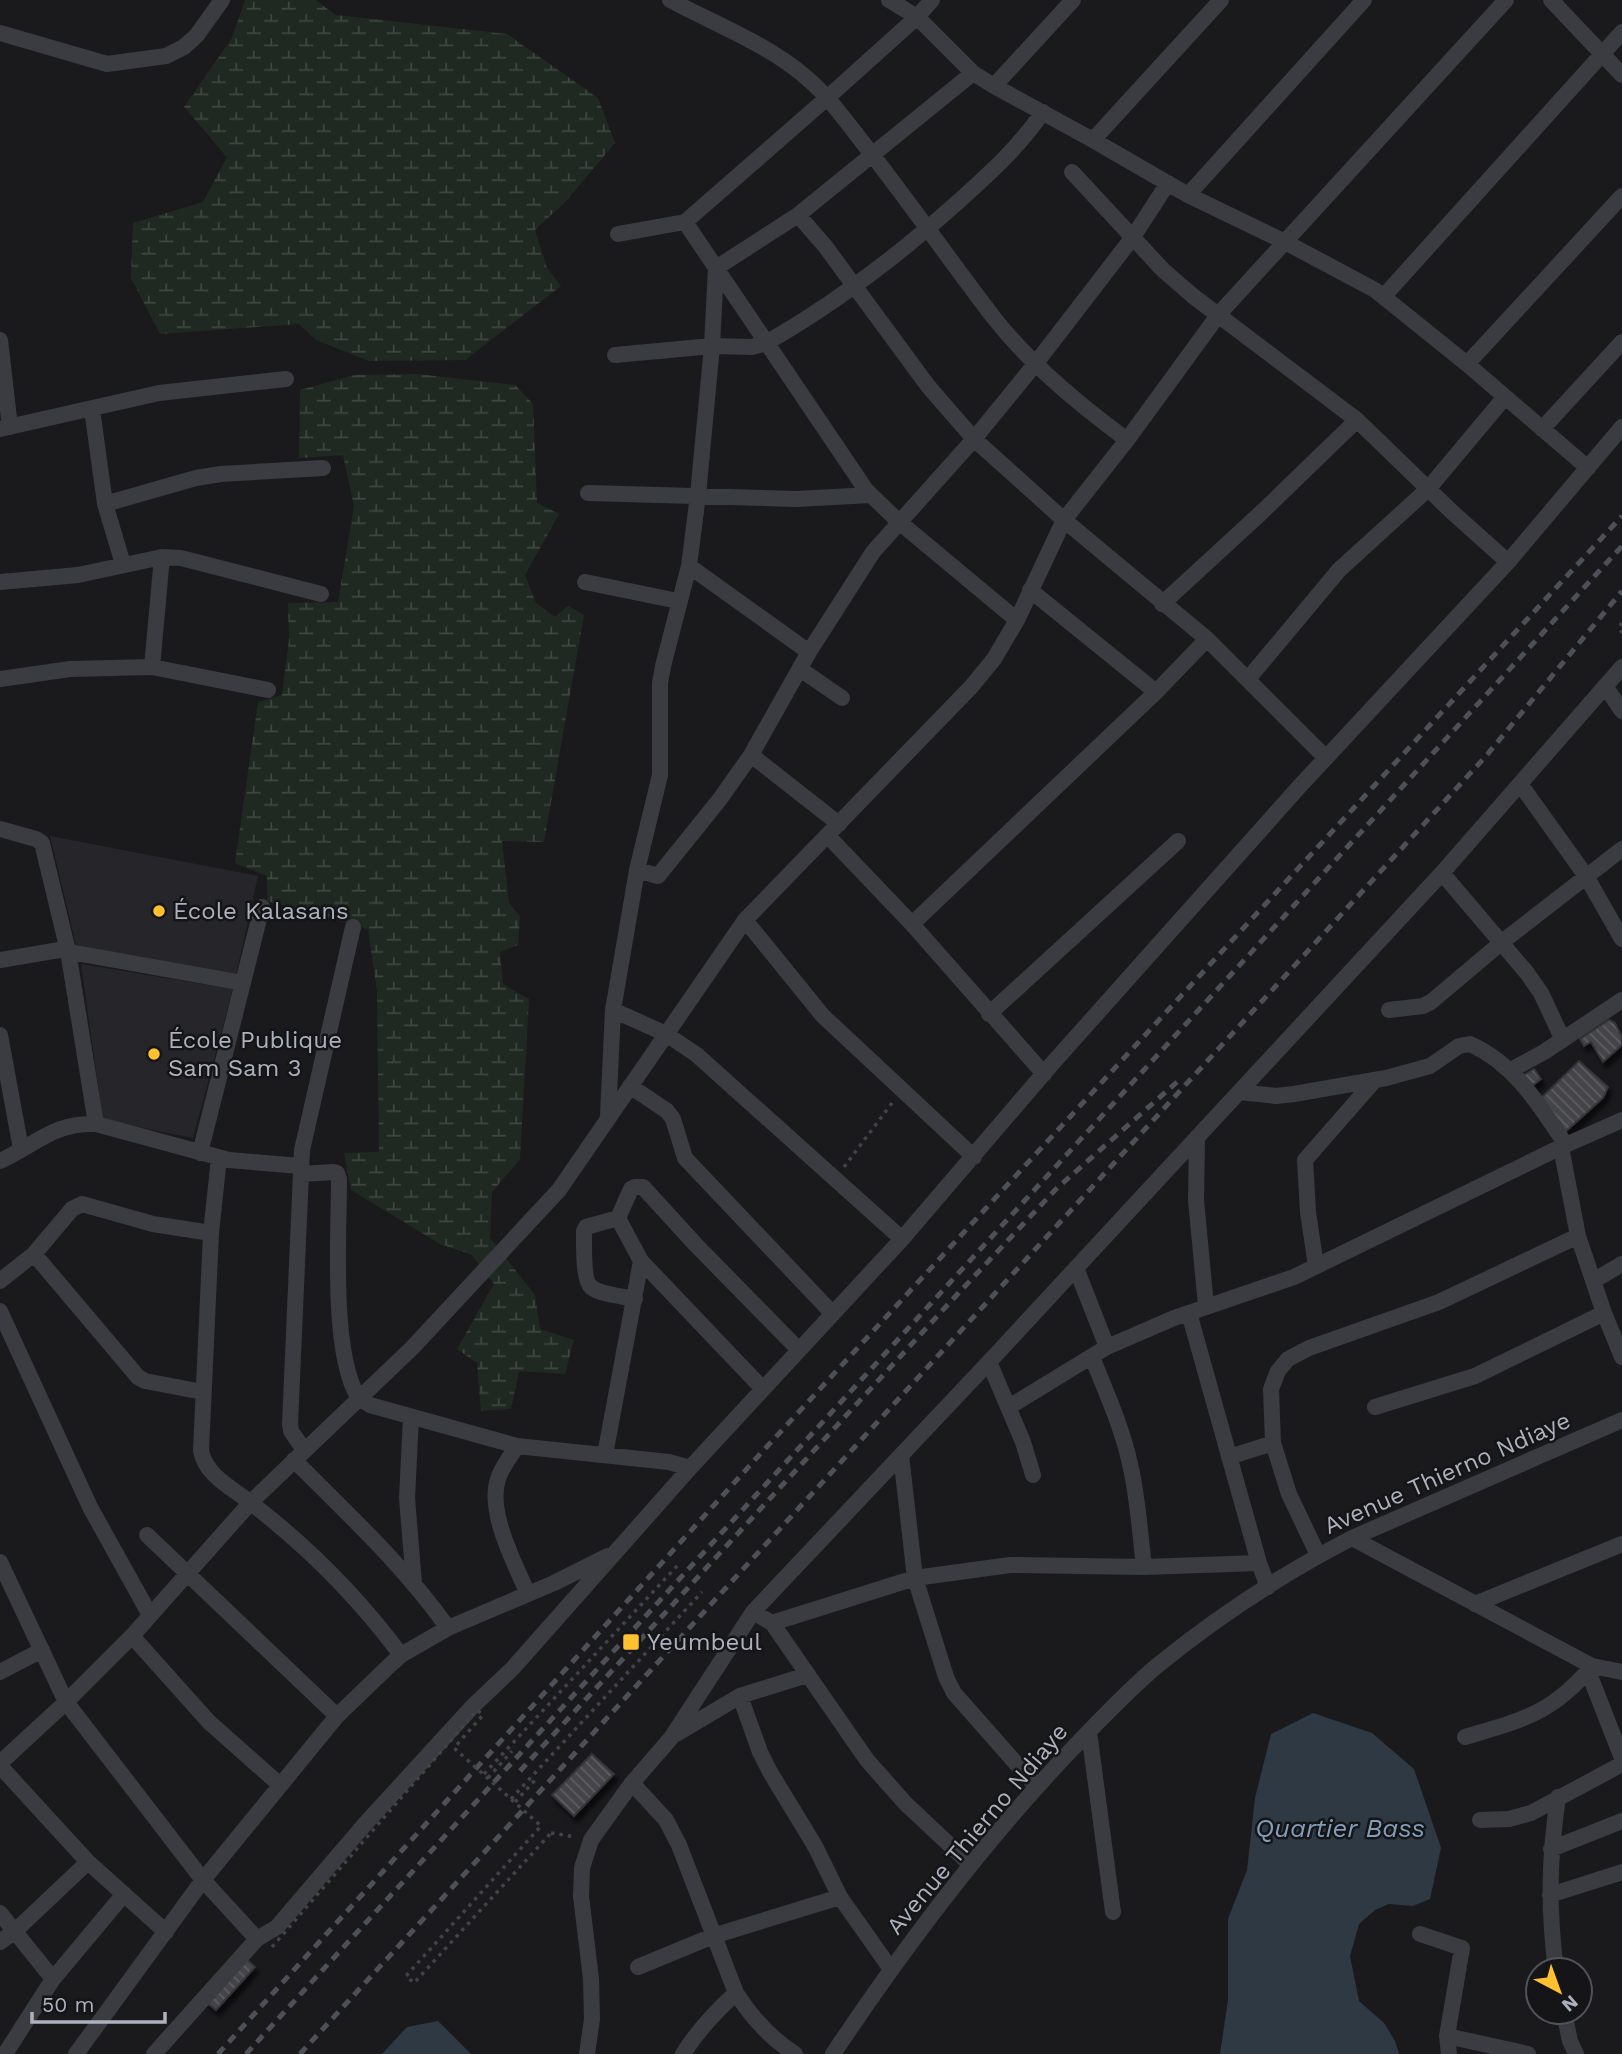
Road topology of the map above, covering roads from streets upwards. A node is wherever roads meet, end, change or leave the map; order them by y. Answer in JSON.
{"nodes":[{"id":1,"x":222,"y":0,"type":"edge"},
{"id":2,"x":670,"y":0,"type":"edge"},
{"id":3,"x":889,"y":0,"type":"edge"},
{"id":4,"x":932,"y":0,"type":"edge"},
{"id":5,"x":1073,"y":0,"type":"edge"},
{"id":6,"x":1221,"y":0,"type":"edge"},
{"id":7,"x":1364,"y":0,"type":"edge"},
{"id":8,"x":1506,"y":0,"type":"edge"},
{"id":9,"x":1551,"y":0,"type":"edge"},
{"id":10,"x":917,"y":17,"type":"junction"},
{"id":11,"x":1622,"y":32,"type":"edge"},
{"id":12,"x":0,"y":33,"type":"edge"},
{"id":13,"x":1602,"y":54,"type":"junction"},
{"id":14,"x":973,"y":73,"type":"junction"},
{"id":15,"x":1622,"y":75,"type":"edge"},
{"id":16,"x":994,"y":86,"type":"junction"},
{"id":17,"x":828,"y":98,"type":"junction"},
{"id":18,"x":1043,"y":113,"type":"junction"},
{"id":19,"x":1093,"y":140,"type":"junction"},
{"id":20,"x":873,"y":156,"type":"junction"},
{"id":21,"x":1072,"y":172,"type":"dead end"},
{"id":22,"x":1168,"y":183,"type":"junction"},
{"id":23,"x":1188,"y":195,"type":"junction"},
{"id":24,"x":1622,"y":196,"type":"edge"},
{"id":25,"x":798,"y":215,"type":"junction"},
{"id":26,"x":685,"y":222,"type":"junction"},
{"id":27,"x":929,"y":229,"type":"junction"},
{"id":28,"x":618,"y":234,"type":"dead end"},
{"id":29,"x":1133,"y":237,"type":"junction"},
{"id":30,"x":1285,"y":242,"type":"junction"},
{"id":31,"x":716,"y":268,"type":"junction"},
{"id":32,"x":855,"y":286,"type":"junction"},
{"id":33,"x":1384,"y":296,"type":"junction"},
{"id":34,"x":1219,"y":314,"type":"junction"},
{"id":35,"x":0,"y":340,"type":"edge"},
{"id":36,"x":1622,"y":342,"type":"edge"},
{"id":37,"x":766,"y":343,"type":"junction"},
{"id":38,"x":712,"y":346,"type":"junction"},
{"id":39,"x":615,"y":355,"type":"dead end"},
{"id":40,"x":1036,"y":363,"type":"junction"},
{"id":41,"x":1467,"y":364,"type":"junction"},
{"id":42,"x":286,"y":379,"type":"dead end"},
{"id":43,"x":1506,"y":397,"type":"junction"},
{"id":44,"x":92,"y":409,"type":"junction"},
{"id":45,"x":1357,"y":420,"type":"junction"},
{"id":46,"x":1622,"y":426,"type":"edge"},
{"id":47,"x":5,"y":428,"type":"edge"},
{"id":48,"x":1542,"y":429,"type":"junction"},
{"id":49,"x":974,"y":439,"type":"junction"},
{"id":50,"x":1127,"y":440,"type":"junction"},
{"id":51,"x":323,"y":468,"type":"dead end"},
{"id":52,"x":1588,"y":468,"type":"junction"},
{"id":53,"x":1429,"y":489,"type":"junction"},
{"id":54,"x":588,"y":493,"type":"dead end"},
{"id":55,"x":698,"y":495,"type":"junction"},
{"id":56,"x":872,"y":495,"type":"junction"},
{"id":57,"x":105,"y":504,"type":"junction"},
{"id":58,"x":1064,"y":520,"type":"junction"},
{"id":59,"x":898,"y":521,"type":"junction"},
{"id":60,"x":162,"y":557,"type":"junction"},
{"id":61,"x":1508,"y":562,"type":"junction"},
{"id":62,"x":123,"y":564,"type":"junction"},
{"id":63,"x":688,"y":566,"type":"junction"},
{"id":64,"x":0,"y":582,"type":"edge"},
{"id":65,"x":585,"y":582,"type":"dead end"},
{"id":66,"x":1030,"y":590,"type":"junction"},
{"id":67,"x":321,"y":594,"type":"dead end"},
{"id":68,"x":678,"y":601,"type":"junction"},
{"id":69,"x":1162,"y":604,"type":"junction"},
{"id":70,"x":1017,"y":620,"type":"junction"},
{"id":71,"x":1207,"y":639,"type":"junction"},
{"id":72,"x":809,"y":652,"type":"junction"},
{"id":73,"x":152,"y":667,"type":"junction"},
{"id":74,"x":1622,"y":667,"type":"edge"},
{"id":75,"x":800,"y":669,"type":"junction"},
{"id":76,"x":0,"y":679,"type":"edge"},
{"id":77,"x":1248,"y":679,"type":"junction"},
{"id":78,"x":1605,"y":686,"type":"junction"},
{"id":79,"x":268,"y":690,"type":"dead end"},
{"id":80,"x":1156,"y":692,"type":"junction"},
{"id":81,"x":842,"y":698,"type":"dead end"},
{"id":82,"x":1622,"y":711,"type":"edge"},
{"id":83,"x":751,"y":755,"type":"junction"},
{"id":84,"x":1326,"y":758,"type":"junction"},
{"id":85,"x":1520,"y":784,"type":"junction"},
{"id":86,"x":0,"y":829,"type":"edge"},
{"id":87,"x":833,"y":829,"type":"junction"},
{"id":88,"x":1178,"y":841,"type":"dead end"},
{"id":89,"x":1622,"y":849,"type":"edge"},
{"id":90,"x":637,"y":870,"type":"junction"},
{"id":91,"x":1442,"y":873,"type":"junction"},
{"id":92,"x":1586,"y":876,"type":"junction"},
{"id":93,"x":262,"y":907,"type":"dead end"},
{"id":94,"x":745,"y":920,"type":"junction"},
{"id":95,"x":912,"y":924,"type":"junction"},
{"id":96,"x":353,"y":927,"type":"dead end"},
{"id":97,"x":1622,"y":939,"type":"edge"},
{"id":98,"x":1502,"y":942,"type":"junction"},
{"id":99,"x":68,"y":951,"type":"junction"},
{"id":100,"x":0,"y":960,"type":"edge"},
{"id":101,"x":243,"y":983,"type":"junction"},
{"id":102,"x":1620,"y":1005,"type":"edge"},
{"id":103,"x":613,"y":1010,"type":"junction"},
{"id":104,"x":1389,"y":1010,"type":"dead end"},
{"id":105,"x":989,"y":1014,"type":"junction"},
{"id":106,"x":666,"y":1034,"type":"junction"},
{"id":107,"x":0,"y":1035,"type":"edge"},
{"id":108,"x":1563,"y":1040,"type":"junction"},
{"id":109,"x":1511,"y":1070,"type":"junction"},
{"id":110,"x":1044,"y":1074,"type":"junction"},
{"id":111,"x":1376,"y":1080,"type":"junction"},
{"id":112,"x":630,"y":1086,"type":"junction"},
{"id":113,"x":1239,"y":1091,"type":"junction"},
{"id":114,"x":608,"y":1117,"type":"junction"},
{"id":115,"x":1622,"y":1121,"type":"edge"},
{"id":116,"x":96,"y":1125,"type":"junction"},
{"id":117,"x":1197,"y":1137,"type":"junction"},
{"id":118,"x":1563,"y":1146,"type":"junction"},
{"id":119,"x":21,"y":1149,"type":"junction"},
{"id":120,"x":200,"y":1153,"type":"junction"},
{"id":121,"x":974,"y":1157,"type":"junction"},
{"id":122,"x":219,"y":1158,"type":"junction"},
{"id":123,"x":0,"y":1161,"type":"edge"},
{"id":124,"x":300,"y":1170,"type":"junction"},
{"id":125,"x":618,"y":1218,"type":"junction"},
{"id":126,"x":211,"y":1233,"type":"junction"},
{"id":127,"x":1578,"y":1236,"type":"junction"},
{"id":128,"x":902,"y":1239,"type":"junction"},
{"id":129,"x":34,"y":1254,"type":"junction"},
{"id":130,"x":641,"y":1261,"type":"junction"},
{"id":131,"x":1622,"y":1264,"type":"edge"},
{"id":132,"x":1316,"y":1266,"type":"junction"},
{"id":133,"x":1076,"y":1268,"type":"junction"},
{"id":134,"x":0,"y":1281,"type":"edge"},
{"id":135,"x":1593,"y":1281,"type":"junction"},
{"id":136,"x":635,"y":1299,"type":"junction"},
{"id":137,"x":1206,"y":1306,"type":"junction"},
{"id":138,"x":0,"y":1311,"type":"edge"},
{"id":139,"x":1189,"y":1313,"type":"junction"},
{"id":140,"x":1604,"y":1313,"type":"junction"},
{"id":141,"x":833,"y":1314,"type":"junction"},
{"id":142,"x":7,"y":1343,"type":"edge"},
{"id":143,"x":1107,"y":1348,"type":"junction"},
{"id":144,"x":799,"y":1349,"type":"junction"},
{"id":145,"x":1091,"y":1357,"type":"junction"},
{"id":146,"x":1622,"y":1357,"type":"edge"},
{"id":147,"x":989,"y":1362,"type":"junction"},
{"id":148,"x":763,"y":1389,"type":"junction"},
{"id":149,"x":204,"y":1392,"type":"junction"},
{"id":150,"x":358,"y":1397,"type":"junction"},
{"id":151,"x":1009,"y":1407,"type":"junction"},
{"id":152,"x":1375,"y":1407,"type":"dead end"},
{"id":153,"x":411,"y":1417,"type":"junction"},
{"id":154,"x":1622,"y":1420,"type":"edge"},
{"id":155,"x":1273,"y":1443,"type":"junction"},
{"id":156,"x":517,"y":1446,"type":"junction"},
{"id":157,"x":299,"y":1455,"type":"junction"},
{"id":158,"x":606,"y":1455,"type":"junction"},
{"id":159,"x":901,"y":1455,"type":"junction"},
{"id":160,"x":1229,"y":1457,"type":"junction"},
{"id":161,"x":690,"y":1468,"type":"junction"},
{"id":162,"x":1033,"y":1475,"type":"dead end"},
{"id":163,"x":251,"y":1502,"type":"junction"},
{"id":164,"x":147,"y":1535,"type":"dead end"},
{"id":165,"x":1352,"y":1538,"type":"junction"},
{"id":166,"x":1622,"y":1544,"type":"edge"},
{"id":167,"x":616,"y":1552,"type":"junction"},
{"id":168,"x":1318,"y":1555,"type":"junction"},
{"id":169,"x":0,"y":1562,"type":"edge"},
{"id":170,"x":1259,"y":1563,"type":"junction"},
{"id":171,"x":1144,"y":1567,"type":"junction"},
{"id":172,"x":189,"y":1572,"type":"junction"},
{"id":173,"x":915,"y":1578,"type":"junction"},
{"id":174,"x":414,"y":1584,"type":"junction"},
{"id":175,"x":1268,"y":1587,"type":"junction"},
{"id":176,"x":528,"y":1594,"type":"junction"},
{"id":177,"x":1475,"y":1604,"type":"junction"},
{"id":178,"x":752,"y":1612,"type":"junction"},
{"id":179,"x":150,"y":1615,"type":"junction"},
{"id":180,"x":772,"y":1623,"type":"junction"},
{"id":181,"x":448,"y":1628,"type":"junction"},
{"id":182,"x":132,"y":1636,"type":"junction"},
{"id":183,"x":42,"y":1650,"type":"junction"},
{"id":184,"x":401,"y":1656,"type":"junction"},
{"id":185,"x":1590,"y":1668,"type":"junction"},
{"id":186,"x":0,"y":1672,"type":"edge"},
{"id":187,"x":1622,"y":1672,"type":"edge"},
{"id":188,"x":807,"y":1675,"type":"junction"},
{"id":189,"x":740,"y":1696,"type":"junction"},
{"id":190,"x":66,"y":1702,"type":"junction"},
{"id":191,"x":337,"y":1716,"type":"junction"},
{"id":192,"x":1089,"y":1732,"type":"junction"},
{"id":193,"x":1465,"y":1737,"type":"dead end"},
{"id":194,"x":671,"y":1738,"type":"junction"},
{"id":195,"x":1622,"y":1758,"type":"edge"},
{"id":196,"x":1622,"y":1764,"type":"edge"},
{"id":197,"x":0,"y":1765,"type":"edge"},
{"id":198,"x":632,"y":1783,"type":"junction"},
{"id":199,"x":280,"y":1785,"type":"junction"},
{"id":200,"x":1036,"y":1786,"type":"junction"},
{"id":201,"x":1558,"y":1797,"type":"junction"},
{"id":202,"x":1480,"y":1820,"type":"dead end"},
{"id":203,"x":1622,"y":1821,"type":"edge"},
{"id":204,"x":1550,"y":1849,"type":"junction"},
{"id":205,"x":88,"y":1862,"type":"junction"},
{"id":206,"x":971,"y":1866,"type":"junction"},
{"id":207,"x":1622,"y":1872,"type":"edge"},
{"id":208,"x":204,"y":1880,"type":"junction"},
{"id":209,"x":124,"y":1894,"type":"junction"},
{"id":210,"x":1550,"y":1895,"type":"junction"},
{"id":211,"x":840,"y":1898,"type":"junction"},
{"id":212,"x":1113,"y":1912,"type":"dead end"},
{"id":213,"x":0,"y":1913,"type":"edge"},
{"id":214,"x":15,"y":1931,"type":"junction"},
{"id":215,"x":166,"y":1931,"type":"junction"},
{"id":216,"x":1420,"y":1934,"type":"dead end"},
{"id":217,"x":713,"y":1936,"type":"junction"},
{"id":218,"x":257,"y":1939,"type":"junction"},
{"id":219,"x":0,"y":1942,"type":"edge"},
{"id":220,"x":1554,"y":1956,"type":"edge"},
{"id":221,"x":638,"y":1967,"type":"dead end"},
{"id":222,"x":890,"y":1968,"type":"junction"},
{"id":223,"x":53,"y":1979,"type":"junction"},
{"id":224,"x":736,"y":1993,"type":"junction"},
{"id":225,"x":1567,"y":2026,"type":"edge"},
{"id":226,"x":1447,"y":2036,"type":"junction"},
{"id":227,"x":5,"y":2054,"type":"edge"},
{"id":228,"x":76,"y":2054,"type":"edge"},
{"id":229,"x":154,"y":2054,"type":"edge"},
{"id":230,"x":587,"y":2054,"type":"edge"},
{"id":231,"x":682,"y":2054,"type":"edge"},
{"id":232,"x":795,"y":2054,"type":"edge"},
{"id":233,"x":833,"y":2054,"type":"edge"},
{"id":234,"x":1449,"y":2054,"type":"edge"},
{"id":235,"x":1528,"y":2054,"type":"edge"},
{"id":236,"x":1576,"y":2054,"type":"edge"}],
"edges":[{"from":1,"to":12,"type":"street"},
{"from":2,"to":17,"type":"street"},
{"from":3,"to":10,"type":"street"},
{"from":4,"to":10,"type":"street"},
{"from":5,"to":16,"type":"street"},
{"from":6,"to":19,"type":"street"},
{"from":7,"to":23,"type":"street"},
{"from":8,"to":30,"type":"street"},
{"from":9,"to":13,"type":"street"},
{"from":10,"to":14,"type":"street"},
{"from":10,"to":17,"type":"street"},
{"from":11,"to":13,"type":"street"},
{"from":13,"to":15,"type":"street"},
{"from":13,"to":33,"type":"street"},
{"from":14,"to":16,"type":"street"},
{"from":14,"to":20,"type":"street"},
{"from":16,"to":18,"type":"street"},
{"from":17,"to":20,"type":"street"},
{"from":17,"to":26,"type":"street"},
{"from":18,"to":19,"type":"street"},
{"from":18,"to":27,"type":"street"},
{"from":19,"to":22,"type":"street"},
{"from":20,"to":25,"type":"street"},
{"from":20,"to":27,"type":"street"},
{"from":21,"to":29,"type":"street"},
{"from":22,"to":23,"type":"street"},
{"from":22,"to":29,"type":"street"},
{"from":23,"to":30,"type":"street"},
{"from":24,"to":41,"type":"street"},
{"from":25,"to":31,"type":"street"},
{"from":25,"to":32,"type":"street"},
{"from":26,"to":28,"type":"street"},
{"from":26,"to":31,"type":"street"},
{"from":27,"to":32,"type":"street"},
{"from":27,"to":40,"type":"street"},
{"from":29,"to":34,"type":"street"},
{"from":29,"to":40,"type":"street"},
{"from":30,"to":33,"type":"street"},
{"from":30,"to":34,"type":"street"},
{"from":31,"to":37,"type":"street"},
{"from":31,"to":38,"type":"street"},
{"from":32,"to":37,"type":"street"},
{"from":32,"to":49,"type":"street"},
{"from":33,"to":41,"type":"street"},
{"from":34,"to":45,"type":"street"},
{"from":34,"to":50,"type":"street"},
{"from":35,"to":47,"type":"street"},
{"from":36,"to":48,"type":"street"},
{"from":37,"to":38,"type":"street"},
{"from":37,"to":56,"type":"street"},
{"from":38,"to":39,"type":"street"},
{"from":38,"to":55,"type":"street"},
{"from":40,"to":49,"type":"street"},
{"from":40,"to":50,"type":"street"},
{"from":41,"to":43,"type":"street"},
{"from":42,"to":44,"type":"street"},
{"from":43,"to":48,"type":"street"},
{"from":43,"to":53,"type":"street"},
{"from":44,"to":47,"type":"street"},
{"from":44,"to":57,"type":"street"},
{"from":45,"to":53,"type":"street"},
{"from":45,"to":69,"type":"street"},
{"from":46,"to":52,"type":"street"},
{"from":48,"to":52,"type":"street"},
{"from":49,"to":58,"type":"street"},
{"from":49,"to":59,"type":"street"},
{"from":50,"to":58,"type":"street"},
{"from":51,"to":57,"type":"street"},
{"from":52,"to":61,"type":"street"},
{"from":53,"to":61,"type":"street"},
{"from":53,"to":77,"type":"street"},
{"from":54,"to":55,"type":"street"},
{"from":55,"to":56,"type":"street"},
{"from":55,"to":63,"type":"street"},
{"from":56,"to":59,"type":"street"},
{"from":57,"to":62,"type":"street"},
{"from":58,"to":66,"type":"street"},
{"from":58,"to":69,"type":"street"},
{"from":59,"to":70,"type":"street"},
{"from":59,"to":72,"type":"street"},
{"from":60,"to":62,"type":"street"},
{"from":60,"to":67,"type":"street"},
{"from":60,"to":73,"type":"street"},
{"from":61,"to":84,"type":"street"},
{"from":62,"to":64,"type":"street"},
{"from":63,"to":68,"type":"street"},
{"from":63,"to":72,"type":"street"},
{"from":65,"to":68,"type":"street"},
{"from":66,"to":70,"type":"street"},
{"from":66,"to":80,"type":"street"},
{"from":68,"to":90,"type":"street"},
{"from":69,"to":71,"type":"street"},
{"from":70,"to":87,"type":"street"},
{"from":71,"to":77,"type":"street"},
{"from":71,"to":80,"type":"street"},
{"from":72,"to":75,"type":"street"},
{"from":73,"to":76,"type":"street"},
{"from":73,"to":79,"type":"street"},
{"from":74,"to":78,"type":"street"},
{"from":75,"to":81,"type":"street"},
{"from":75,"to":83,"type":"street"},
{"from":77,"to":84,"type":"street"},
{"from":78,"to":82,"type":"street"},
{"from":78,"to":85,"type":"street"},
{"from":80,"to":95,"type":"street"},
{"from":83,"to":87,"type":"street"},
{"from":83,"to":90,"type":"street"},
{"from":84,"to":110,"type":"street"},
{"from":85,"to":91,"type":"street"},
{"from":85,"to":92,"type":"street"},
{"from":86,"to":99,"type":"street"},
{"from":87,"to":94,"type":"street"},
{"from":87,"to":95,"type":"street"},
{"from":88,"to":105,"type":"street"},
{"from":89,"to":92,"type":"street"},
{"from":90,"to":103,"type":"street"},
{"from":91,"to":98,"type":"street"},
{"from":91,"to":113,"type":"street"},
{"from":92,"to":97,"type":"street"},
{"from":92,"to":98,"type":"street"},
{"from":93,"to":101,"type":"street"},
{"from":94,"to":106,"type":"street"},
{"from":94,"to":121,"type":"street"},
{"from":95,"to":105,"type":"street"},
{"from":96,"to":124,"type":"street"},
{"from":98,"to":104,"type":"street"},
{"from":98,"to":108,"type":"street"},
{"from":99,"to":100,"type":"street"},
{"from":99,"to":101,"type":"street"},
{"from":99,"to":116,"type":"street"},
{"from":101,"to":120,"type":"street"},
{"from":102,"to":108,"type":"street"},
{"from":103,"to":106,"type":"street"},
{"from":103,"to":114,"type":"street"},
{"from":105,"to":110,"type":"street"},
{"from":106,"to":112,"type":"street"},
{"from":106,"to":128,"type":"street"},
{"from":107,"to":119,"type":"street"},
{"from":108,"to":109,"type":"street"},
{"from":109,"to":111,"type":"street"},
{"from":109,"to":118,"type":"street"},
{"from":110,"to":121,"type":"street"},
{"from":111,"to":113,"type":"street"},
{"from":111,"to":132,"type":"street"},
{"from":112,"to":114,"type":"street"},
{"from":112,"to":141,"type":"street"},
{"from":113,"to":117,"type":"street"},
{"from":114,"to":150,"type":"street"},
{"from":115,"to":118,"type":"street"},
{"from":116,"to":119,"type":"street"},
{"from":116,"to":120,"type":"street"},
{"from":117,"to":133,"type":"street"},
{"from":117,"to":137,"type":"street"},
{"from":118,"to":127,"type":"street"},
{"from":118,"to":132,"type":"street"},
{"from":119,"to":123,"type":"street"},
{"from":120,"to":122,"type":"street"},
{"from":121,"to":128,"type":"street"},
{"from":122,"to":124,"type":"street"},
{"from":122,"to":126,"type":"street"},
{"from":124,"to":150,"type":"street"},
{"from":124,"to":157,"type":"street"},
{"from":125,"to":130,"type":"street"},
{"from":125,"to":136,"type":"street"},
{"from":125,"to":144,"type":"street"},
{"from":126,"to":129,"type":"street"},
{"from":126,"to":149,"type":"street"},
{"from":127,"to":135,"type":"street"},
{"from":127,"to":155,"type":"street"},
{"from":128,"to":141,"type":"street"},
{"from":129,"to":134,"type":"street"},
{"from":129,"to":149,"type":"street"},
{"from":130,"to":136,"type":"street"},
{"from":130,"to":148,"type":"street"},
{"from":131,"to":135,"type":"street"},
{"from":132,"to":137,"type":"street"},
{"from":133,"to":143,"type":"street"},
{"from":133,"to":147,"type":"street"},
{"from":135,"to":140,"type":"street"},
{"from":136,"to":158,"type":"street"},
{"from":137,"to":139,"type":"street"},
{"from":138,"to":142,"type":"street"},
{"from":139,"to":143,"type":"street"},
{"from":139,"to":160,"type":"street"},
{"from":140,"to":146,"type":"street"},
{"from":140,"to":152,"type":"street"},
{"from":141,"to":144,"type":"street"},
{"from":142,"to":179,"type":"street"},
{"from":143,"to":145,"type":"street"},
{"from":144,"to":148,"type":"street"},
{"from":145,"to":151,"type":"street"},
{"from":145,"to":171,"type":"street"},
{"from":147,"to":151,"type":"street"},
{"from":147,"to":159,"type":"street"},
{"from":148,"to":161,"type":"street"},
{"from":149,"to":163,"type":"street"},
{"from":150,"to":153,"type":"street"},
{"from":150,"to":157,"type":"street"},
{"from":151,"to":162,"type":"street"},
{"from":153,"to":156,"type":"street"},
{"from":153,"to":174,"type":"street"},
{"from":154,"to":165,"type":"street","name":"Avenue Thierno Ndiaye"},
{"from":155,"to":160,"type":"street"},
{"from":155,"to":168,"type":"street"},
{"from":156,"to":158,"type":"street"},
{"from":156,"to":176,"type":"street"},
{"from":157,"to":163,"type":"street"},
{"from":157,"to":174,"type":"street"},
{"from":158,"to":161,"type":"street"},
{"from":159,"to":173,"type":"street"},
{"from":159,"to":178,"type":"street"},
{"from":160,"to":170,"type":"street"},
{"from":161,"to":167,"type":"street"},
{"from":163,"to":172,"type":"street"},
{"from":163,"to":184,"type":"street"},
{"from":164,"to":172,"type":"street"},
{"from":165,"to":168,"type":"street","name":"Avenue Thierno Ndiaye"},
{"from":165,"to":177,"type":"street"},
{"from":166,"to":177,"type":"street"},
{"from":167,"to":176,"type":"street"},
{"from":167,"to":218,"type":"street"},
{"from":168,"to":175,"type":"street","name":"Avenue Thierno Ndiaye"},
{"from":169,"to":183,"type":"street"},
{"from":170,"to":171,"type":"street"},
{"from":170,"to":175,"type":"street"},
{"from":171,"to":173,"type":"street"},
{"from":172,"to":179,"type":"street"},
{"from":172,"to":191,"type":"street"},
{"from":173,"to":180,"type":"street"},
{"from":173,"to":200,"type":"street"},
{"from":174,"to":181,"type":"street"},
{"from":175,"to":192,"type":"street","name":"Avenue Thierno Ndiaye"},
{"from":176,"to":181,"type":"street"},
{"from":177,"to":185,"type":"street"},
{"from":178,"to":180,"type":"street"},
{"from":178,"to":194,"type":"street"},
{"from":179,"to":182,"type":"street"},
{"from":180,"to":188,"type":"street"},
{"from":181,"to":184,"type":"street"},
{"from":182,"to":190,"type":"street"},
{"from":182,"to":199,"type":"street"},
{"from":183,"to":186,"type":"street"},
{"from":183,"to":190,"type":"street"},
{"from":184,"to":191,"type":"street"},
{"from":185,"to":187,"type":"street"},
{"from":185,"to":193,"type":"street"},
{"from":185,"to":195,"type":"street"},
{"from":188,"to":189,"type":"street"},
{"from":188,"to":206,"type":"street"},
{"from":189,"to":194,"type":"street"},
{"from":189,"to":211,"type":"street"},
{"from":190,"to":197,"type":"street"},
{"from":190,"to":208,"type":"street"},
{"from":191,"to":199,"type":"street"},
{"from":192,"to":200,"type":"street","name":"Avenue Thierno Ndiaye"},
{"from":192,"to":212,"type":"street"},
{"from":194,"to":198,"type":"street"},
{"from":196,"to":201,"type":"street"},
{"from":197,"to":205,"type":"street"},
{"from":198,"to":217,"type":"street"},
{"from":198,"to":230,"type":"street"},
{"from":199,"to":208,"type":"street"},
{"from":200,"to":206,"type":"street","name":"Avenue Thierno Ndiaye"},
{"from":201,"to":202,"type":"street"},
{"from":201,"to":204,"type":"street"},
{"from":203,"to":204,"type":"street"},
{"from":204,"to":210,"type":"street"},
{"from":205,"to":209,"type":"street"},
{"from":205,"to":214,"type":"street"},
{"from":206,"to":222,"type":"street","name":"Avenue Thierno Ndiaye"},
{"from":207,"to":210,"type":"street"},
{"from":208,"to":215,"type":"street"},
{"from":208,"to":218,"type":"street"},
{"from":209,"to":215,"type":"street"},
{"from":209,"to":223,"type":"street"},
{"from":210,"to":220,"type":"street"},
{"from":211,"to":217,"type":"street"},
{"from":211,"to":222,"type":"street"},
{"from":213,"to":214,"type":"street"},
{"from":214,"to":219,"type":"street"},
{"from":214,"to":223,"type":"street"},
{"from":215,"to":228,"type":"street"},
{"from":216,"to":226,"type":"street"},
{"from":217,"to":221,"type":"street"},
{"from":217,"to":224,"type":"street"},
{"from":218,"to":229,"type":"street"},
{"from":222,"to":233,"type":"street","name":"Avenue Thierno Ndiaye"},
{"from":223,"to":227,"type":"street"},
{"from":224,"to":231,"type":"street"},
{"from":224,"to":232,"type":"street"},
{"from":225,"to":236,"type":"street"},
{"from":226,"to":234,"type":"street"},
{"from":226,"to":235,"type":"street"}]}
